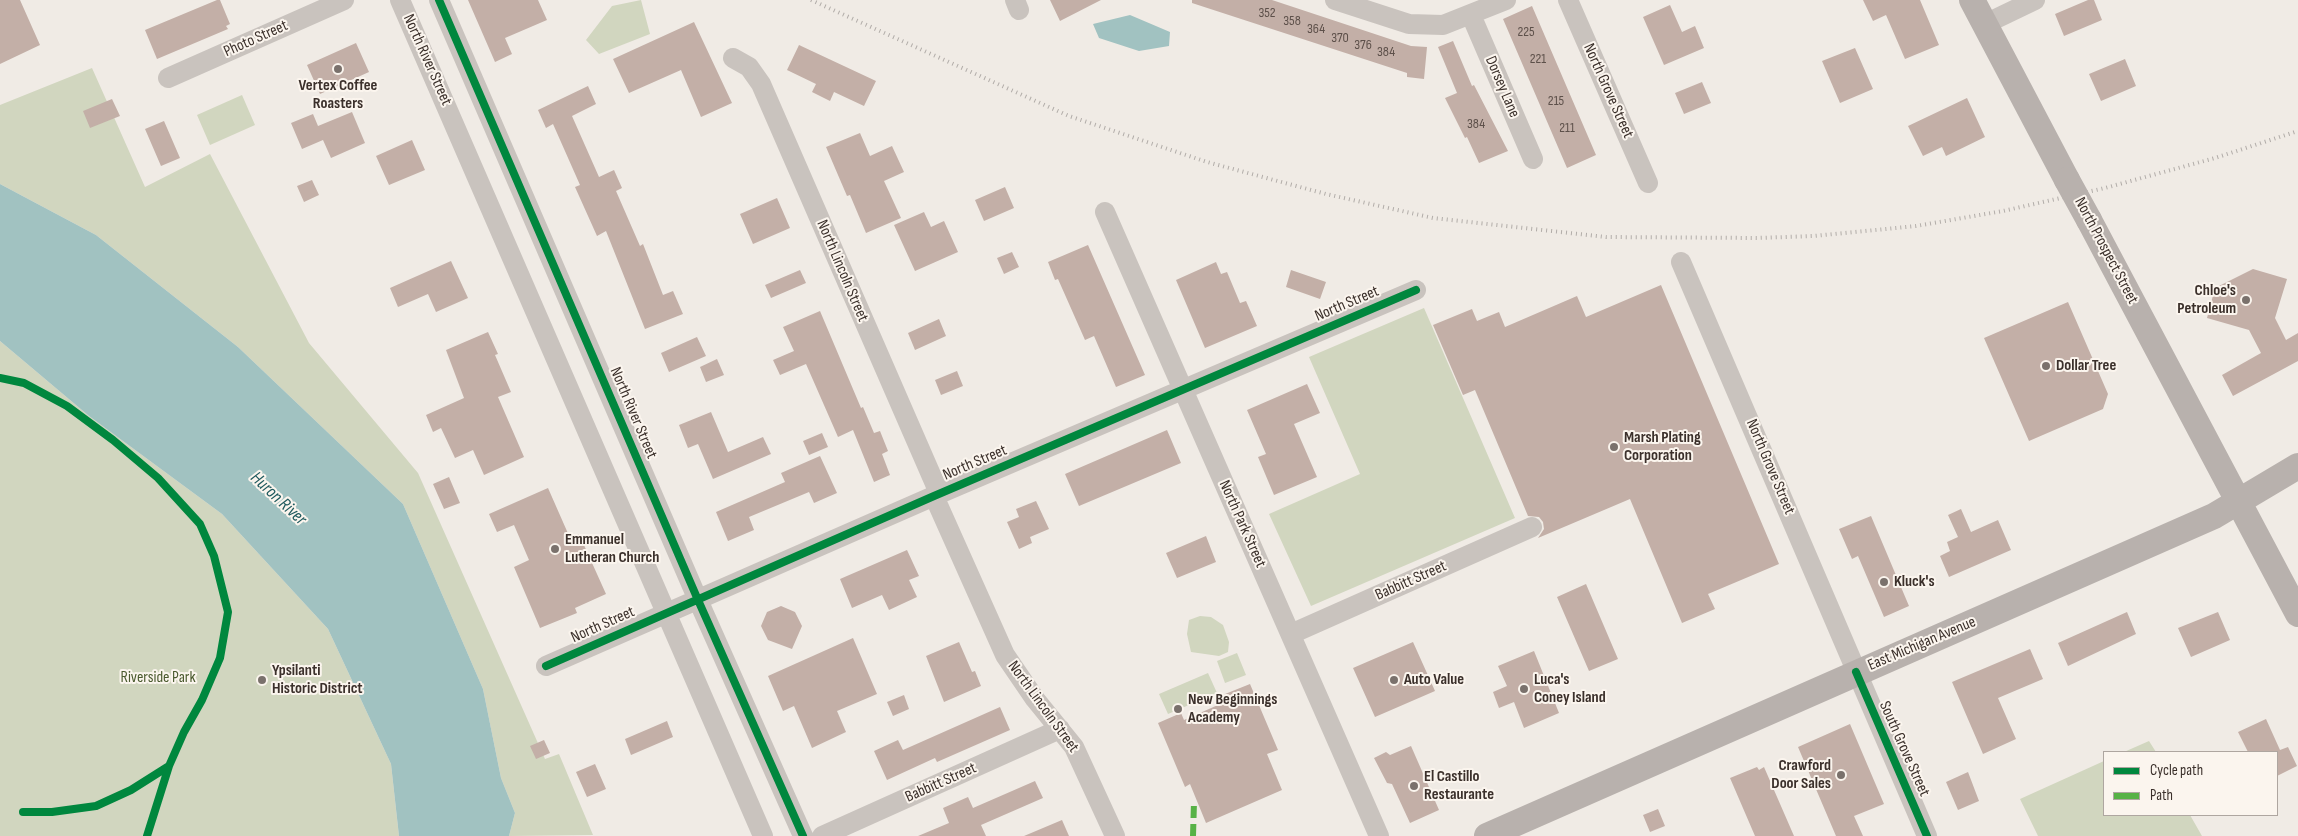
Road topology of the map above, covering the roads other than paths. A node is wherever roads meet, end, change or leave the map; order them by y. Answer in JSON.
{"nodes":[{"id":1,"x":344,"y":0,"type":"edge"},
{"id":2,"x":400,"y":0,"type":"edge"},
{"id":3,"x":438,"y":0,"type":"edge"},
{"id":4,"x":1335,"y":0,"type":"edge"},
{"id":5,"x":1506,"y":0,"type":"edge"},
{"id":6,"x":1568,"y":0,"type":"edge"},
{"id":7,"x":1972,"y":0,"type":"edge"},
{"id":8,"x":2035,"y":0,"type":"edge"},
{"id":9,"x":1471,"y":16,"type":"junction"},
{"id":10,"x":1985,"y":24,"type":"junction"},
{"id":11,"x":733,"y":58,"type":"dead end"},
{"id":12,"x":168,"y":78,"type":"dead end"},
{"id":13,"x":1533,"y":159,"type":"dead end"},
{"id":14,"x":1648,"y":183,"type":"dead end"},
{"id":15,"x":1105,"y":212,"type":"dead end"},
{"id":16,"x":1681,"y":262,"type":"dead end"},
{"id":17,"x":1416,"y":290,"type":"dead end"},
{"id":18,"x":1182,"y":389,"type":"junction"},
{"id":19,"x":2298,"y":466,"type":"edge"},
{"id":20,"x":936,"y":494,"type":"junction"},
{"id":21,"x":2239,"y":503,"type":"junction"},
{"id":22,"x":1532,"y":527,"type":"dead end"},
{"id":23,"x":698,"y":600,"type":"junction"},
{"id":24,"x":666,"y":613,"type":"junction"},
{"id":25,"x":2298,"y":614,"type":"edge"},
{"id":26,"x":1291,"y":634,"type":"junction"},
{"id":27,"x":546,"y":666,"type":"dead end"},
{"id":28,"x":1856,"y":672,"type":"junction"},
{"id":29,"x":1060,"y":729,"type":"junction"},
{"id":30,"x":763,"y":836,"type":"edge"},
{"id":31,"x":803,"y":836,"type":"edge"},
{"id":32,"x":822,"y":836,"type":"edge"},
{"id":33,"x":1115,"y":836,"type":"edge"},
{"id":34,"x":1379,"y":836,"type":"edge"},
{"id":35,"x":1487,"y":836,"type":"edge"},
{"id":36,"x":1927,"y":836,"type":"edge"}],
"edges":[{"from":1,"to":12,"type":"street","name":"Photo Street"},
{"from":2,"to":24,"type":"street","name":"North River Street"},
{"from":3,"to":23,"type":"street","name":"North River Street"},
{"from":4,"to":9,"type":"street"},
{"from":5,"to":9,"type":"street"},
{"from":6,"to":14,"type":"street","name":"North Grove Street"},
{"from":7,"to":10,"type":"main road","name":"North Prospect Street"},
{"from":8,"to":10,"type":"street"},
{"from":9,"to":13,"type":"street","name":"Dorsey Lane"},
{"from":10,"to":21,"type":"main road","name":"North Prospect Street","bridge":true},
{"from":11,"to":20,"type":"street","name":"North Lincoln Street"},
{"from":15,"to":18,"type":"street","name":"North Park Street"},
{"from":16,"to":28,"type":"street","name":"North Grove Street"},
{"from":17,"to":18,"type":"street","name":"North Street"},
{"from":18,"to":20,"type":"street","name":"North Street"},
{"from":18,"to":26,"type":"street","name":"North Park Street"},
{"from":19,"to":21,"type":"main road","name":"East Michigan Avenue"},
{"from":20,"to":23,"type":"street","name":"North Street"},
{"from":20,"to":29,"type":"street","name":"North Lincoln Street"},
{"from":21,"to":25,"type":"main road","name":"North Prospect Street"},
{"from":21,"to":28,"type":"main road","name":"East Michigan Avenue"},
{"from":22,"to":26,"type":"street","name":"Babbitt Street"},
{"from":23,"to":24,"type":"street","name":"North Street"},
{"from":23,"to":31,"type":"street","name":"North River Street"},
{"from":24,"to":27,"type":"street","name":"North Street"},
{"from":24,"to":30,"type":"street","name":"North River Street"},
{"from":26,"to":34,"type":"street","name":"North Park Street"},
{"from":28,"to":35,"type":"main road","name":"East Michigan Avenue"},
{"from":28,"to":36,"type":"street","name":"South Grove Street"},
{"from":29,"to":32,"type":"street","name":"Babbitt Street"},
{"from":29,"to":33,"type":"street","name":"North Lincoln Street"}]}
